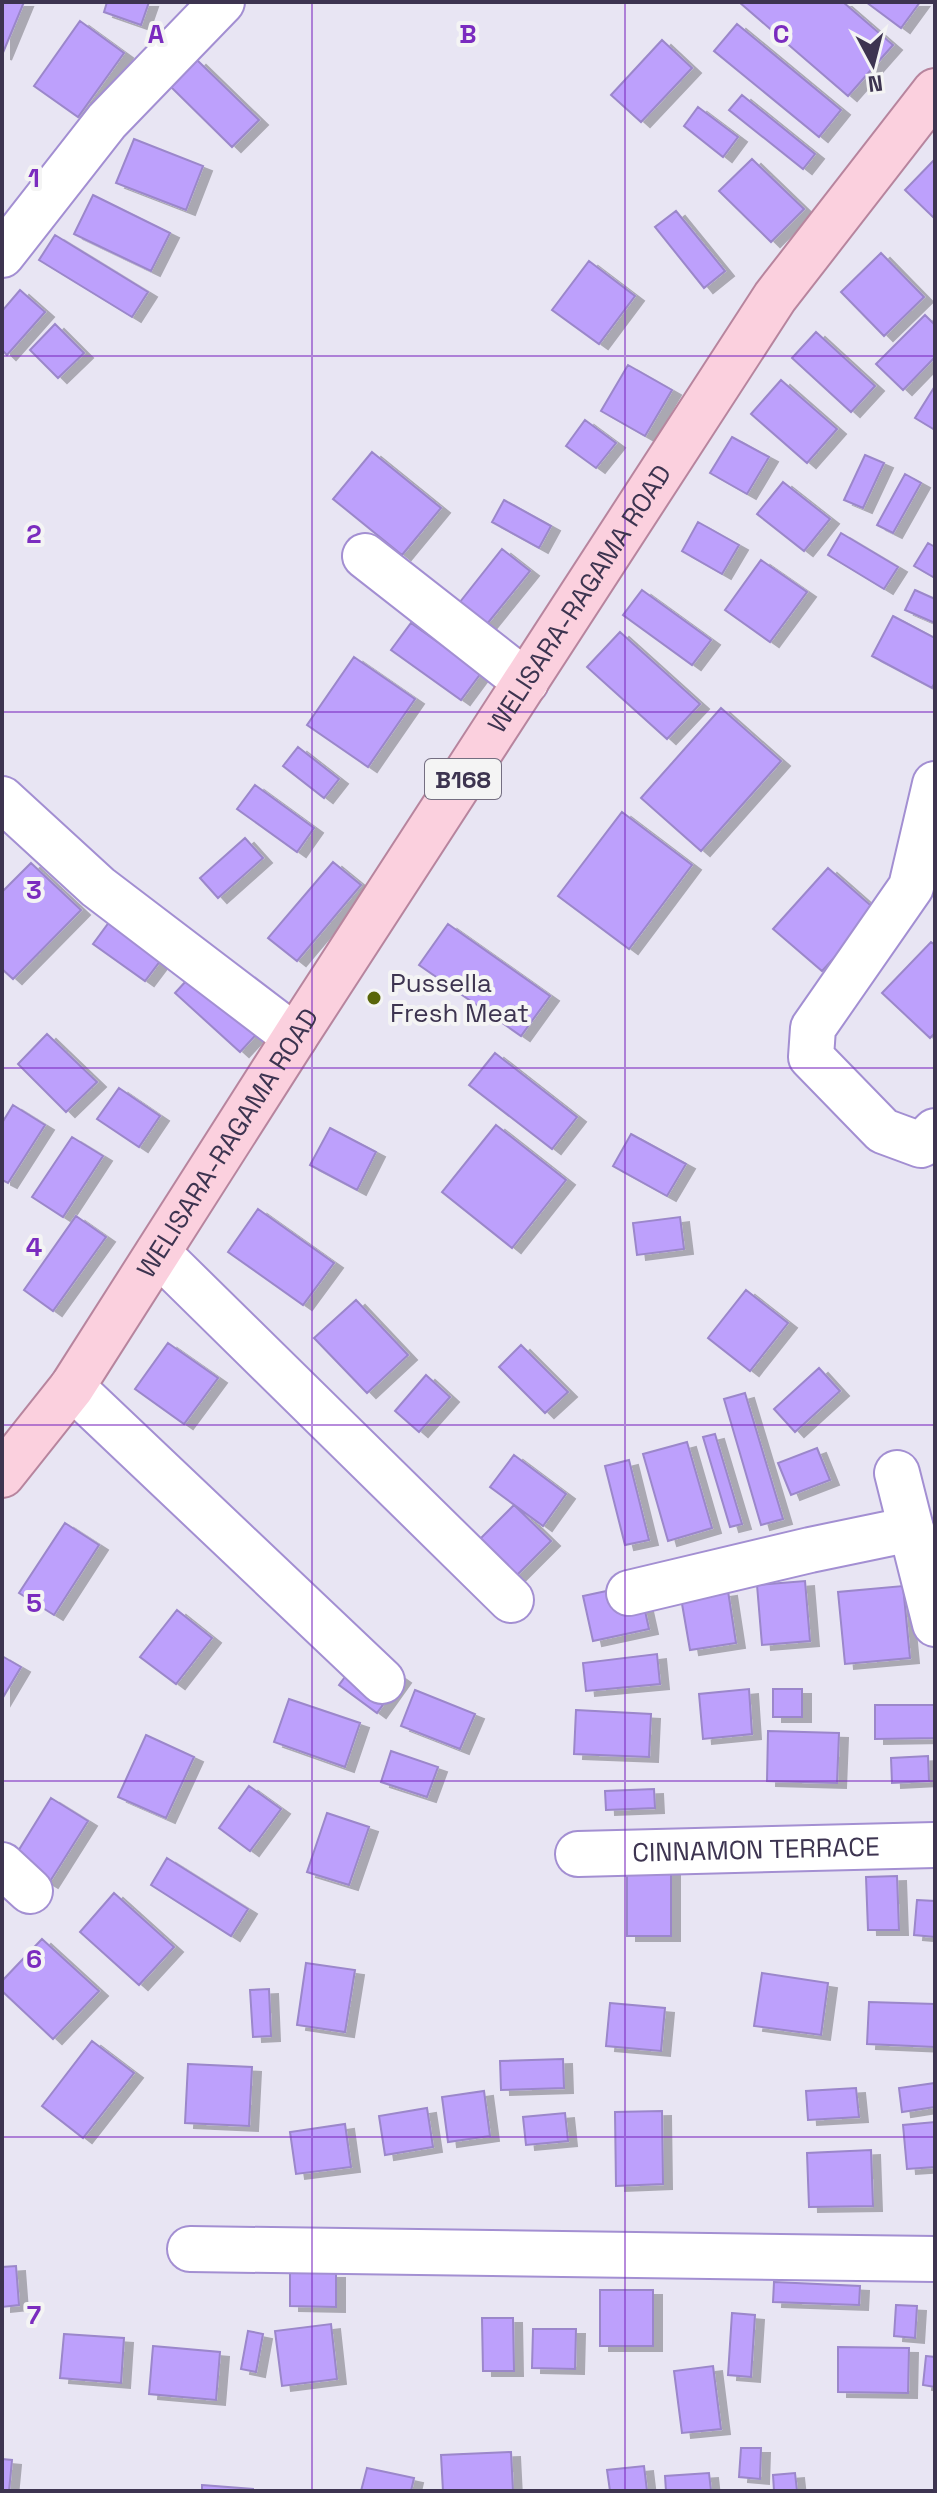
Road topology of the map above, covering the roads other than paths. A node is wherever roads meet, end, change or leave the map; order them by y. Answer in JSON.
{"nodes":[{"id":1,"x":222,"y":2,"type":"edge"},
{"id":2,"x":935,"y":91,"type":"edge"},
{"id":3,"x":2,"y":255,"type":"edge"},
{"id":4,"x":365,"y":556,"type":"dead end"},
{"id":5,"x":526,"y":682,"type":"junction"},
{"id":6,"x":935,"y":784,"type":"edge"},
{"id":7,"x":2,"y":799,"type":"edge"},
{"id":8,"x":295,"y":1037,"type":"junction"},
{"id":9,"x":935,"y":1131,"type":"edge"},
{"id":10,"x":158,"y":1253,"type":"junction"},
{"id":11,"x":72,"y":1387,"type":"junction"},
{"id":12,"x":897,"y":1473,"type":"dead end"},
{"id":13,"x":2,"y":1475,"type":"edge"},
{"id":14,"x":911,"y":1529,"type":"junction"},
{"id":15,"x":629,"y":1593,"type":"dead end"},
{"id":16,"x":511,"y":1600,"type":"dead end"},
{"id":17,"x":935,"y":1624,"type":"edge"},
{"id":18,"x":382,"y":1681,"type":"dead end"},
{"id":19,"x":935,"y":1845,"type":"edge"},
{"id":20,"x":578,"y":1854,"type":"dead end"},
{"id":21,"x":190,"y":2249,"type":"dead end"},
{"id":22,"x":935,"y":2259,"type":"edge"}],
"edges":[{"from":1,"to":3,"type":"street"},
{"from":2,"to":5,"type":"main road","name":"WELISARA-RAGAMA ROAD","number":"B168"},
{"from":4,"to":5,"type":"street"},
{"from":5,"to":8,"type":"main road","name":"WELISARA-RAGAMA ROAD","number":"B168"},
{"from":6,"to":9,"type":"street"},
{"from":7,"to":8,"type":"street"},
{"from":8,"to":10,"type":"main road","name":"WELISARA-RAGAMA ROAD","number":"B168"},
{"from":10,"to":11,"type":"main road","name":"WELISARA-RAGAMA ROAD","number":"B168"},
{"from":10,"to":16,"type":"street"},
{"from":11,"to":13,"type":"main road","name":"WELISARA-RAGAMA ROAD","number":"B168"},
{"from":11,"to":18,"type":"street"},
{"from":12,"to":14,"type":"street"},
{"from":14,"to":15,"type":"street"},
{"from":14,"to":17,"type":"street"},
{"from":19,"to":20,"type":"street","name":"CINNAMON TERRACE"},
{"from":21,"to":22,"type":"street"}]}
